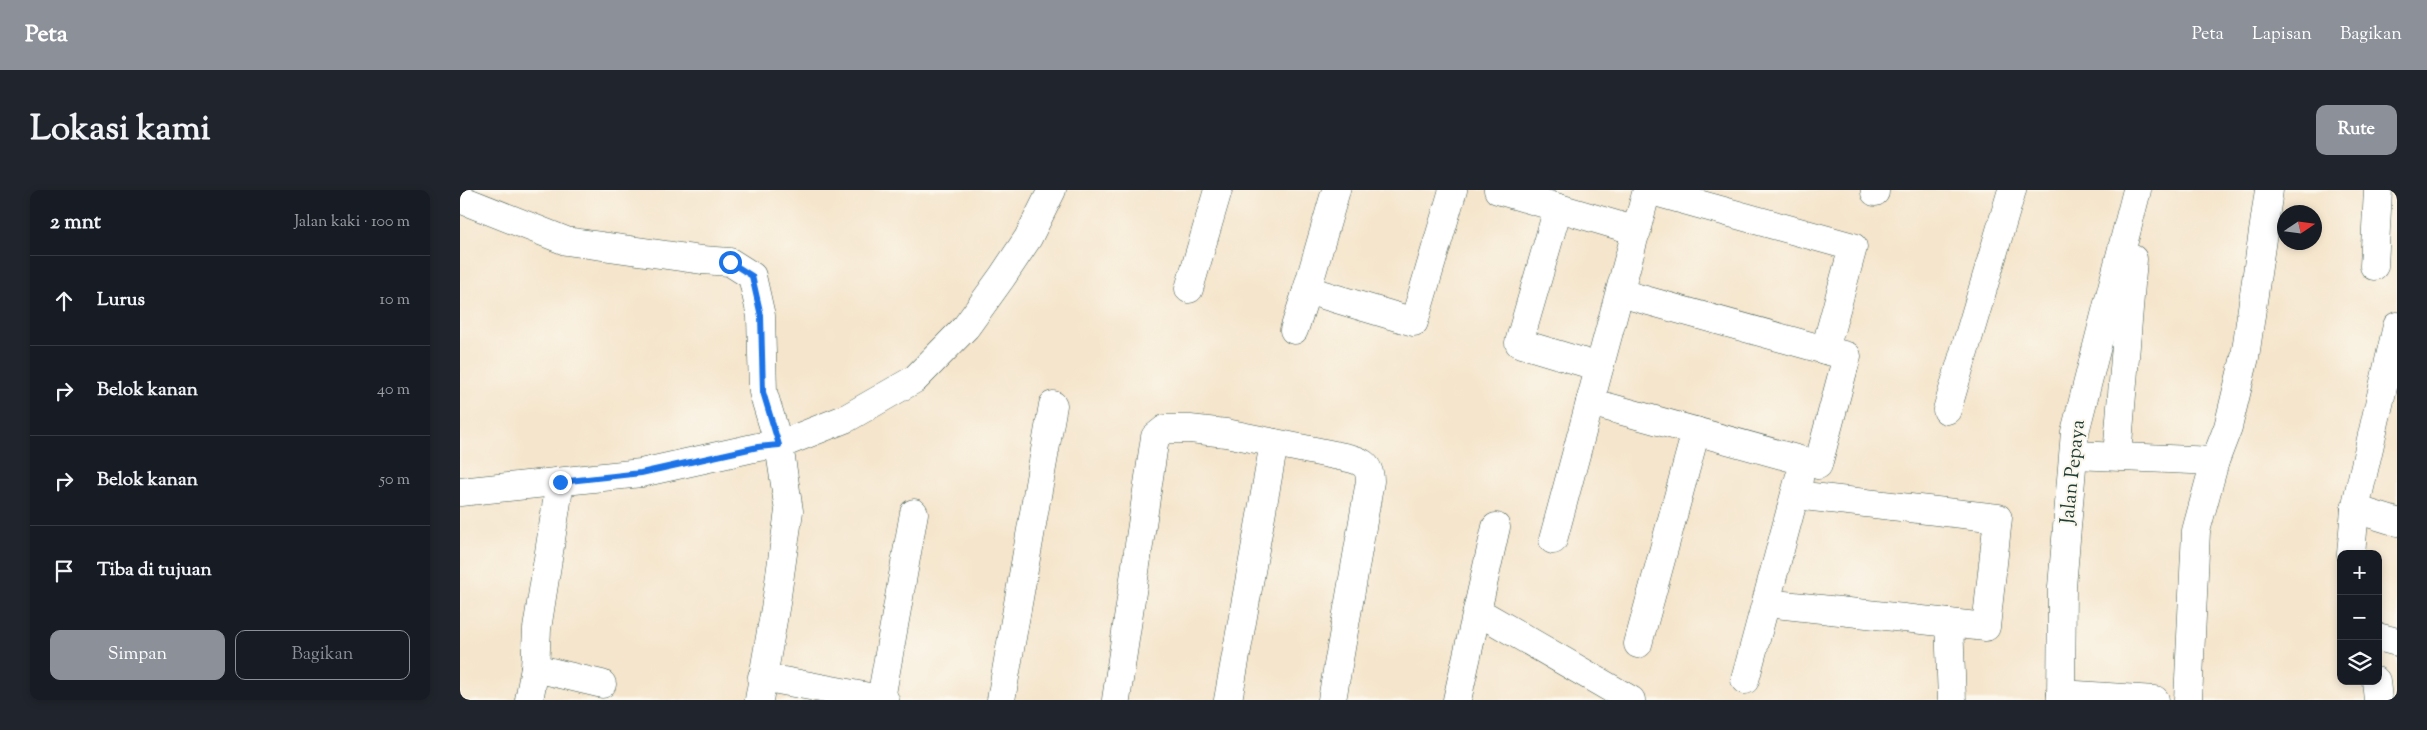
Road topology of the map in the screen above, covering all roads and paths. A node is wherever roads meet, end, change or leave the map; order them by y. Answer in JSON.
{"nodes":[{"id":1,"x":1052,"y":190,"type":"edge"},
{"id":2,"x":1218,"y":190,"type":"edge"},
{"id":3,"x":1336,"y":190,"type":"edge"},
{"id":4,"x":1453,"y":190,"type":"edge"},
{"id":5,"x":1498,"y":190,"type":"edge"},
{"id":6,"x":1647,"y":190,"type":"edge"},
{"id":7,"x":2012,"y":190,"type":"edge"},
{"id":8,"x":2137,"y":190,"type":"edge"},
{"id":9,"x":2269,"y":190,"type":"edge"},
{"id":10,"x":2378,"y":190,"type":"edge"},
{"id":11,"x":460,"y":199,"type":"edge"},
{"id":12,"x":1558,"y":208,"type":"junction"},
{"id":13,"x":1637,"y":231,"type":"junction"},
{"id":14,"x":2374,"y":266,"type":"dead end"},
{"id":15,"x":1189,"y":289,"type":"dead end"},
{"id":16,"x":1307,"y":290,"type":"junction"},
{"id":17,"x":1620,"y":293,"type":"junction"},
{"id":18,"x":2397,"y":326,"type":"edge"},
{"id":19,"x":1294,"y":330,"type":"dead end"},
{"id":20,"x":1825,"y":350,"type":"junction"},
{"id":21,"x":1600,"y":367,"type":"junction"},
{"id":22,"x":1590,"y":402,"type":"junction"},
{"id":23,"x":2388,"y":402,"type":"edge"},
{"id":24,"x":1053,"y":405,"type":"dead end"},
{"id":25,"x":1947,"y":410,"type":"dead end"},
{"id":26,"x":1696,"y":431,"type":"junction"},
{"id":27,"x":1274,"y":443,"type":"junction"},
{"id":28,"x":779,"y":445,"type":"junction"},
{"id":29,"x":2074,"y":455,"type":"junction"},
{"id":30,"x":2117,"y":456,"type":"junction"},
{"id":31,"x":1804,"y":461,"type":"junction"},
{"id":32,"x":2215,"y":461,"type":"junction"},
{"id":33,"x":560,"y":482,"type":"junction"},
{"id":34,"x":460,"y":492,"type":"edge"},
{"id":35,"x":1795,"y":496,"type":"junction"},
{"id":36,"x":2355,"y":509,"type":"junction"},
{"id":37,"x":914,"y":513,"type":"dead end"},
{"id":38,"x":2397,"y":522,"type":"edge"},
{"id":39,"x":1496,"y":527,"type":"dead end"},
{"id":40,"x":1553,"y":540,"type":"dead end"},
{"id":41,"x":2351,"y":550,"type":"edge"},
{"id":42,"x":1766,"y":603,"type":"junction"},
{"id":43,"x":1477,"y":612,"type":"junction"},
{"id":44,"x":1949,"y":623,"type":"junction"},
{"id":45,"x":2382,"y":638,"type":"edge"},
{"id":46,"x":2397,"y":642,"type":"edge"},
{"id":47,"x":1638,"y":644,"type":"dead end"},
{"id":48,"x":535,"y":668,"type":"junction"},
{"id":49,"x":1744,"y":680,"type":"dead end"},
{"id":50,"x":602,"y":684,"type":"dead end"},
{"id":51,"x":2376,"y":685,"type":"edge"},
{"id":52,"x":760,"y":689,"type":"edge"},
{"id":53,"x":2061,"y":697,"type":"edge"},
{"id":54,"x":529,"y":700,"type":"edge"},
{"id":55,"x":883,"y":700,"type":"edge"},
{"id":56,"x":1001,"y":700,"type":"edge"},
{"id":57,"x":1116,"y":700,"type":"edge"},
{"id":58,"x":1228,"y":700,"type":"edge"},
{"id":59,"x":1332,"y":700,"type":"edge"},
{"id":60,"x":1457,"y":700,"type":"edge"},
{"id":61,"x":1631,"y":700,"type":"edge"},
{"id":62,"x":1952,"y":700,"type":"edge"},
{"id":63,"x":2155,"y":700,"type":"edge"},
{"id":64,"x":2188,"y":700,"type":"edge"},
{"id":65,"x":2378,"y":700,"type":"edge"}],
"edges":[{"from":1,"to":28,"type":"street"},
{"from":2,"to":15,"type":"street"},
{"from":3,"to":16,"type":"street"},
{"from":4,"to":16,"type":"street"},
{"from":5,"to":12,"type":"street"},
{"from":6,"to":13,"type":"street"},
{"from":6,"to":20,"type":"street"},
{"from":7,"to":25,"type":"street"},
{"from":8,"to":29,"type":"street","name":"Jalan Pepaya"},
{"from":8,"to":30,"type":"street"},
{"from":9,"to":32,"type":"street"},
{"from":10,"to":14,"type":"street"},
{"from":11,"to":28,"type":"street"},
{"from":12,"to":13,"type":"street"},
{"from":12,"to":21,"type":"street"},
{"from":13,"to":17,"type":"street"},
{"from":16,"to":19,"type":"street"},
{"from":17,"to":20,"type":"street"},
{"from":17,"to":21,"type":"street"},
{"from":18,"to":23,"type":"street"},
{"from":20,"to":31,"type":"street"},
{"from":21,"to":22,"type":"street"},
{"from":22,"to":26,"type":"street"},
{"from":22,"to":40,"type":"street"},
{"from":23,"to":36,"type":"street"},
{"from":24,"to":56,"type":"street"},
{"from":26,"to":31,"type":"street"},
{"from":26,"to":47,"type":"street"},
{"from":27,"to":57,"type":"street"},
{"from":27,"to":58,"type":"street"},
{"from":27,"to":59,"type":"street"},
{"from":28,"to":33,"type":"street"},
{"from":28,"to":52,"type":"street"},
{"from":29,"to":30,"type":"street"},
{"from":29,"to":53,"type":"street","name":"Jalan Pepaya"},
{"from":30,"to":32,"type":"street"},
{"from":31,"to":35,"type":"street"},
{"from":32,"to":64,"type":"street"},
{"from":33,"to":34,"type":"street"},
{"from":33,"to":48,"type":"street"},
{"from":35,"to":42,"type":"street"},
{"from":35,"to":44,"type":"street"},
{"from":36,"to":38,"type":"street"},
{"from":36,"to":41,"type":"street"},
{"from":37,"to":55,"type":"street"},
{"from":39,"to":43,"type":"street"},
{"from":42,"to":44,"type":"street"},
{"from":42,"to":49,"type":"street"},
{"from":43,"to":60,"type":"street"},
{"from":43,"to":61,"type":"street"},
{"from":44,"to":62,"type":"street"},
{"from":45,"to":46,"type":"street"},
{"from":48,"to":50,"type":"street"},
{"from":48,"to":54,"type":"street"},
{"from":51,"to":65,"type":"street"},
{"from":52,"to":55,"type":"street"},
{"from":53,"to":63,"type":"street"}]}
